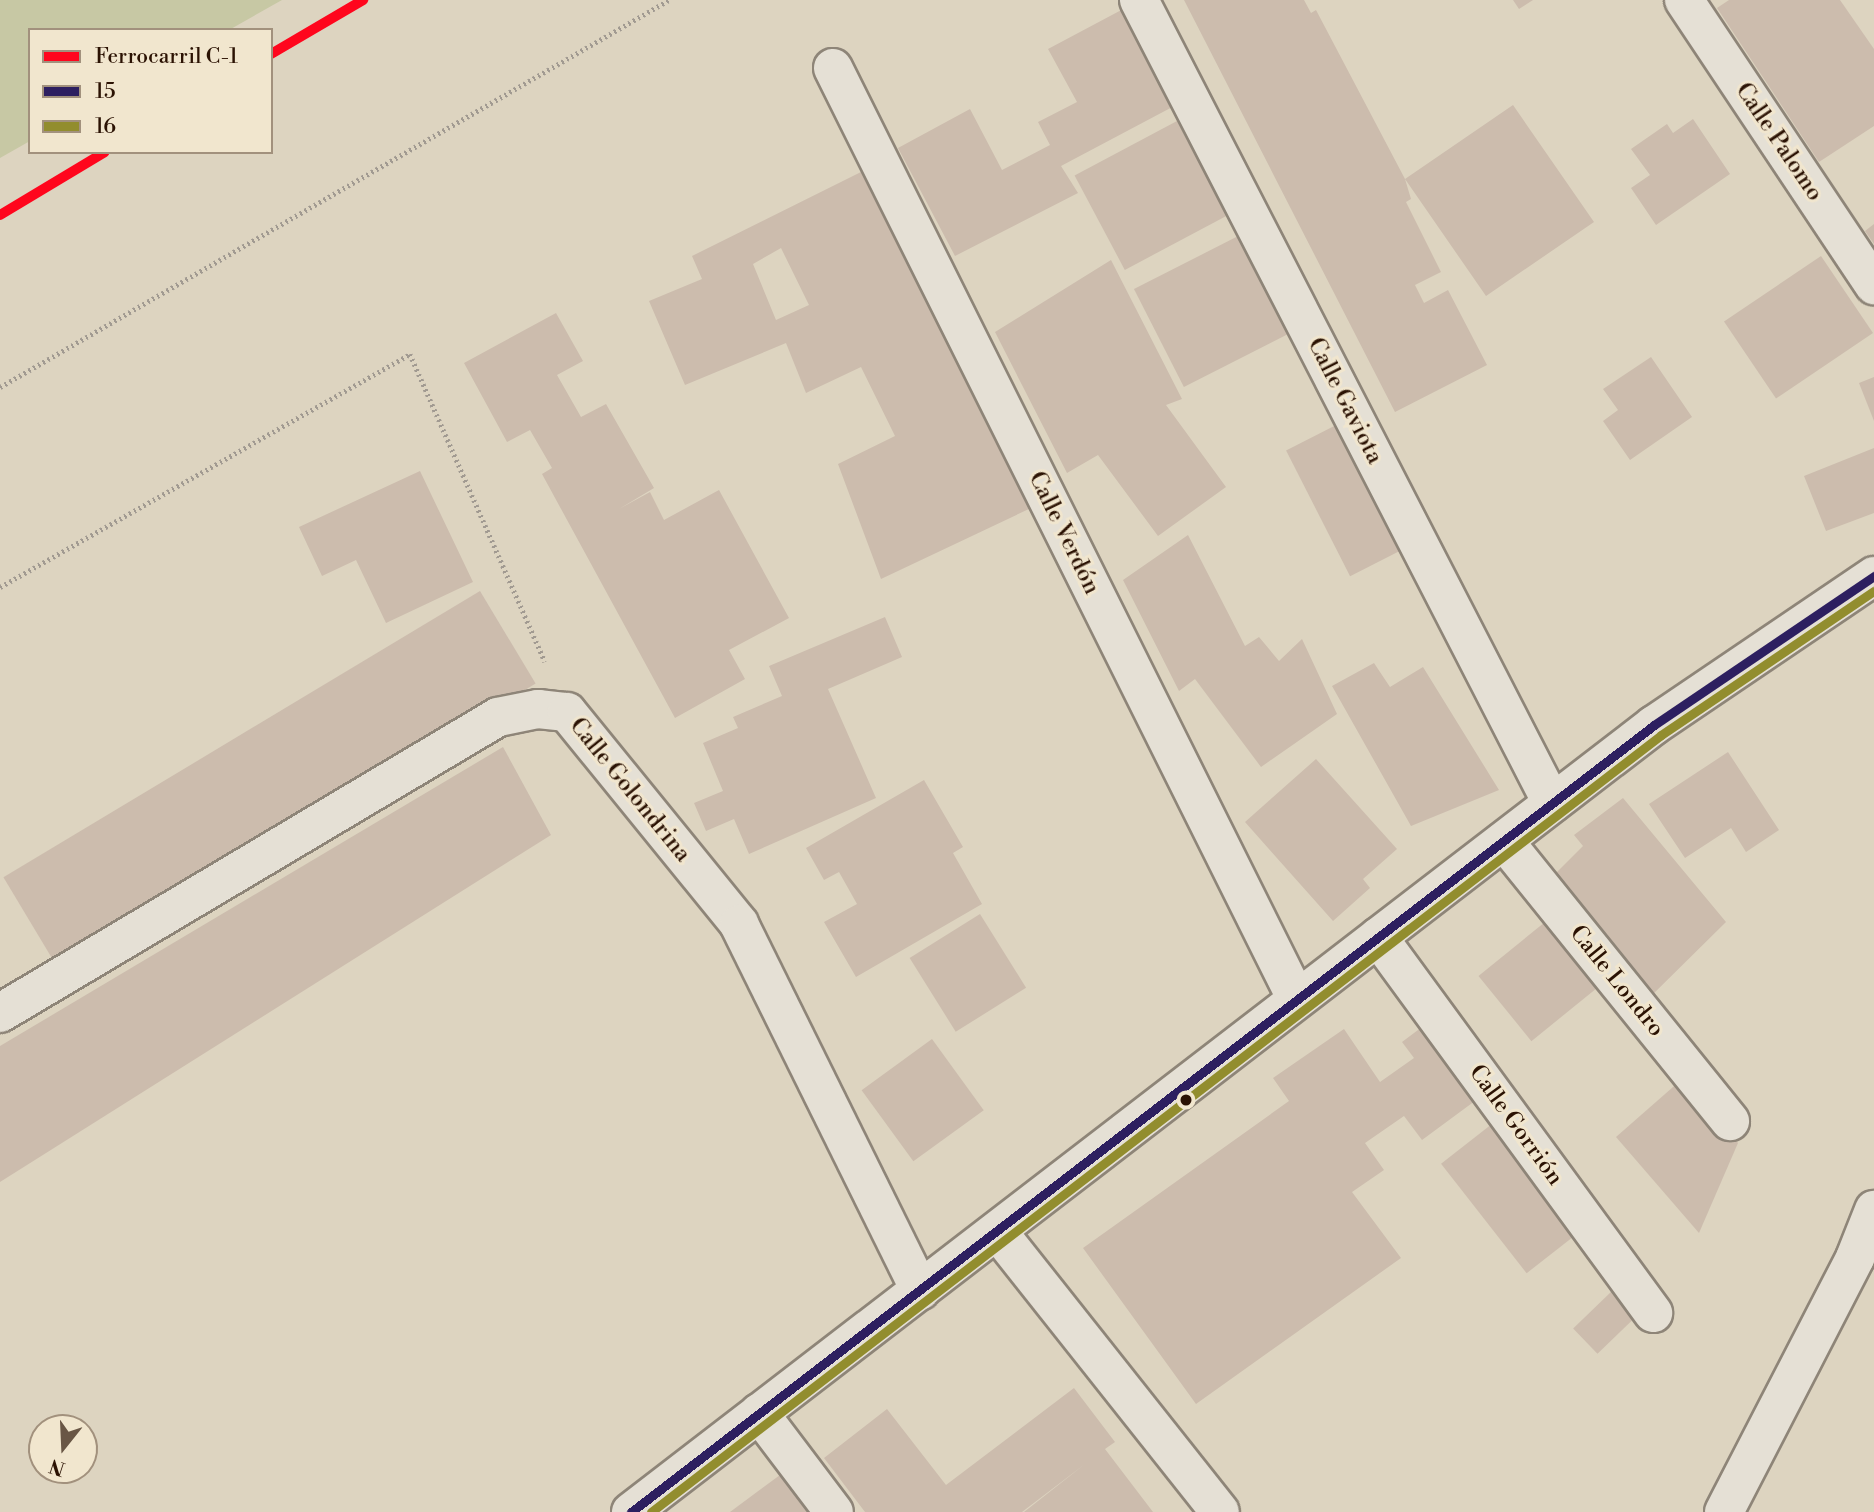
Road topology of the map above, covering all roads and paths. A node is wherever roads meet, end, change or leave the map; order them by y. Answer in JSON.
{"nodes":[{"id":1,"x":669,"y":0,"type":"edge"},
{"id":2,"x":1139,"y":0,"type":"edge"},
{"id":3,"x":1685,"y":0,"type":"edge"},
{"id":4,"x":833,"y":68,"type":"dead end"},
{"id":5,"x":1874,"y":285,"type":"edge"},
{"id":6,"x":0,"y":387,"type":"edge"},
{"id":7,"x":1874,"y":576,"type":"edge"},
{"id":8,"x":0,"y":587,"type":"edge"},
{"id":9,"x":567,"y":712,"type":"junction"},
{"id":10,"x":1552,"y":803,"type":"junction"},
{"id":11,"x":1504,"y":841,"type":"junction"},
{"id":12,"x":1378,"y":937,"type":"junction"},
{"id":13,"x":1296,"y":998,"type":"junction"},
{"id":14,"x":0,"y":1013,"type":"edge"},
{"id":15,"x":1730,"y":1121,"type":"dead end"},
{"id":16,"x":1874,"y":1210,"type":"edge"},
{"id":17,"x":998,"y":1231,"type":"junction"},
{"id":18,"x":920,"y":1291,"type":"junction"},
{"id":19,"x":1653,"y":1314,"type":"dead end"},
{"id":20,"x":759,"y":1413,"type":"junction"},
{"id":21,"x":631,"y":1512,"type":"edge"},
{"id":22,"x":834,"y":1512,"type":"edge"},
{"id":23,"x":1220,"y":1512,"type":"edge"},
{"id":24,"x":1724,"y":1512,"type":"edge"}],
"edges":[{"from":1,"to":6,"type":"path"},
{"from":2,"to":10,"type":"street","name":"Calle Gaviota"},
{"from":3,"to":5,"type":"street","name":"Calle Palomo"},
{"from":4,"to":13,"type":"street","name":"Calle Verdón"},
{"from":7,"to":10,"type":"street"},
{"from":8,"to":9,"type":"path"},
{"from":9,"to":14,"type":"street","name":"Calle Golondrina"},
{"from":9,"to":18,"type":"street","name":"Calle Golondrina"},
{"from":10,"to":11,"type":"street"},
{"from":11,"to":12,"type":"street"},
{"from":11,"to":15,"type":"street","name":"Calle Londro"},
{"from":12,"to":13,"type":"street"},
{"from":12,"to":19,"type":"street","name":"Calle Gorrión"},
{"from":13,"to":17,"type":"street"},
{"from":16,"to":24,"type":"street"},
{"from":17,"to":18,"type":"street"},
{"from":17,"to":23,"type":"street"},
{"from":18,"to":20,"type":"street"},
{"from":20,"to":21,"type":"street"},
{"from":20,"to":22,"type":"street"}]}
